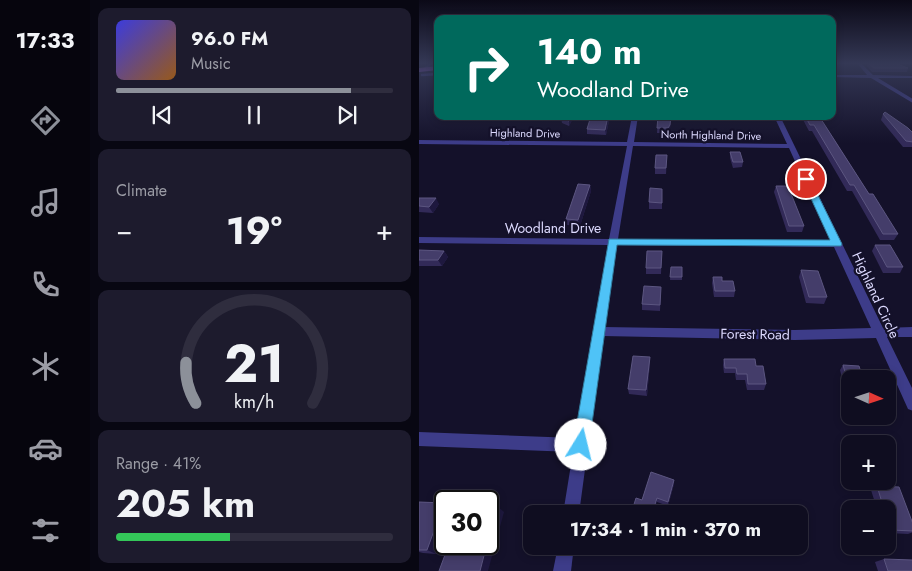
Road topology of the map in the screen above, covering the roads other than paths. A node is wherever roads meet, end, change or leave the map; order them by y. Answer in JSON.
{"nodes":[{"id":1,"x":893,"y":90,"type":"edge"},
{"id":2,"x":912,"y":102,"type":"edge"},
{"id":3,"x":634,"y":120,"type":"edge"},
{"id":4,"x":779,"y":120,"type":"edge"},
{"id":5,"x":419,"y":142,"type":"edge"},
{"id":6,"x":631,"y":144,"type":"junction"},
{"id":7,"x":790,"y":146,"type":"junction"},
{"id":8,"x":419,"y":240,"type":"edge"},
{"id":9,"x":613,"y":241,"type":"junction"},
{"id":10,"x":837,"y":244,"type":"junction"},
{"id":11,"x":598,"y":331,"type":"junction"},
{"id":12,"x":912,"y":332,"type":"edge"},
{"id":13,"x":879,"y":333,"type":"junction"},
{"id":14,"x":912,"y":405,"type":"edge"},
{"id":15,"x":419,"y":439,"type":"edge"},
{"id":16,"x":581,"y":445,"type":"junction"},
{"id":17,"x":572,"y":505,"type":"edge"},
{"id":18,"x":565,"y":555,"type":"edge"},
{"id":19,"x":562,"y":571,"type":"edge"}],
"edges":[{"from":1,"to":2,"type":"street"},
{"from":3,"to":6,"type":"street"},
{"from":4,"to":7,"type":"street","name":"Highland Circle"},
{"from":5,"to":6,"type":"street","name":"Highland Drive"},
{"from":6,"to":7,"type":"street","name":"North Highland Drive"},
{"from":6,"to":9,"type":"street"},
{"from":7,"to":10,"type":"street","name":"Highland Circle"},
{"from":8,"to":9,"type":"street","name":"Woodland Drive"},
{"from":9,"to":10,"type":"street","name":"Woodland Drive"},
{"from":9,"to":11,"type":"street"},
{"from":10,"to":13,"type":"street","name":"Highland Circle"},
{"from":11,"to":13,"type":"street","name":"Forest Road"},
{"from":11,"to":16,"type":"street"},
{"from":12,"to":13,"type":"street","name":"Forest Road"},
{"from":13,"to":14,"type":"street","name":"Highland Circle"},
{"from":15,"to":16,"type":"street"},
{"from":16,"to":17,"type":"street"},
{"from":18,"to":19,"type":"street"}]}
